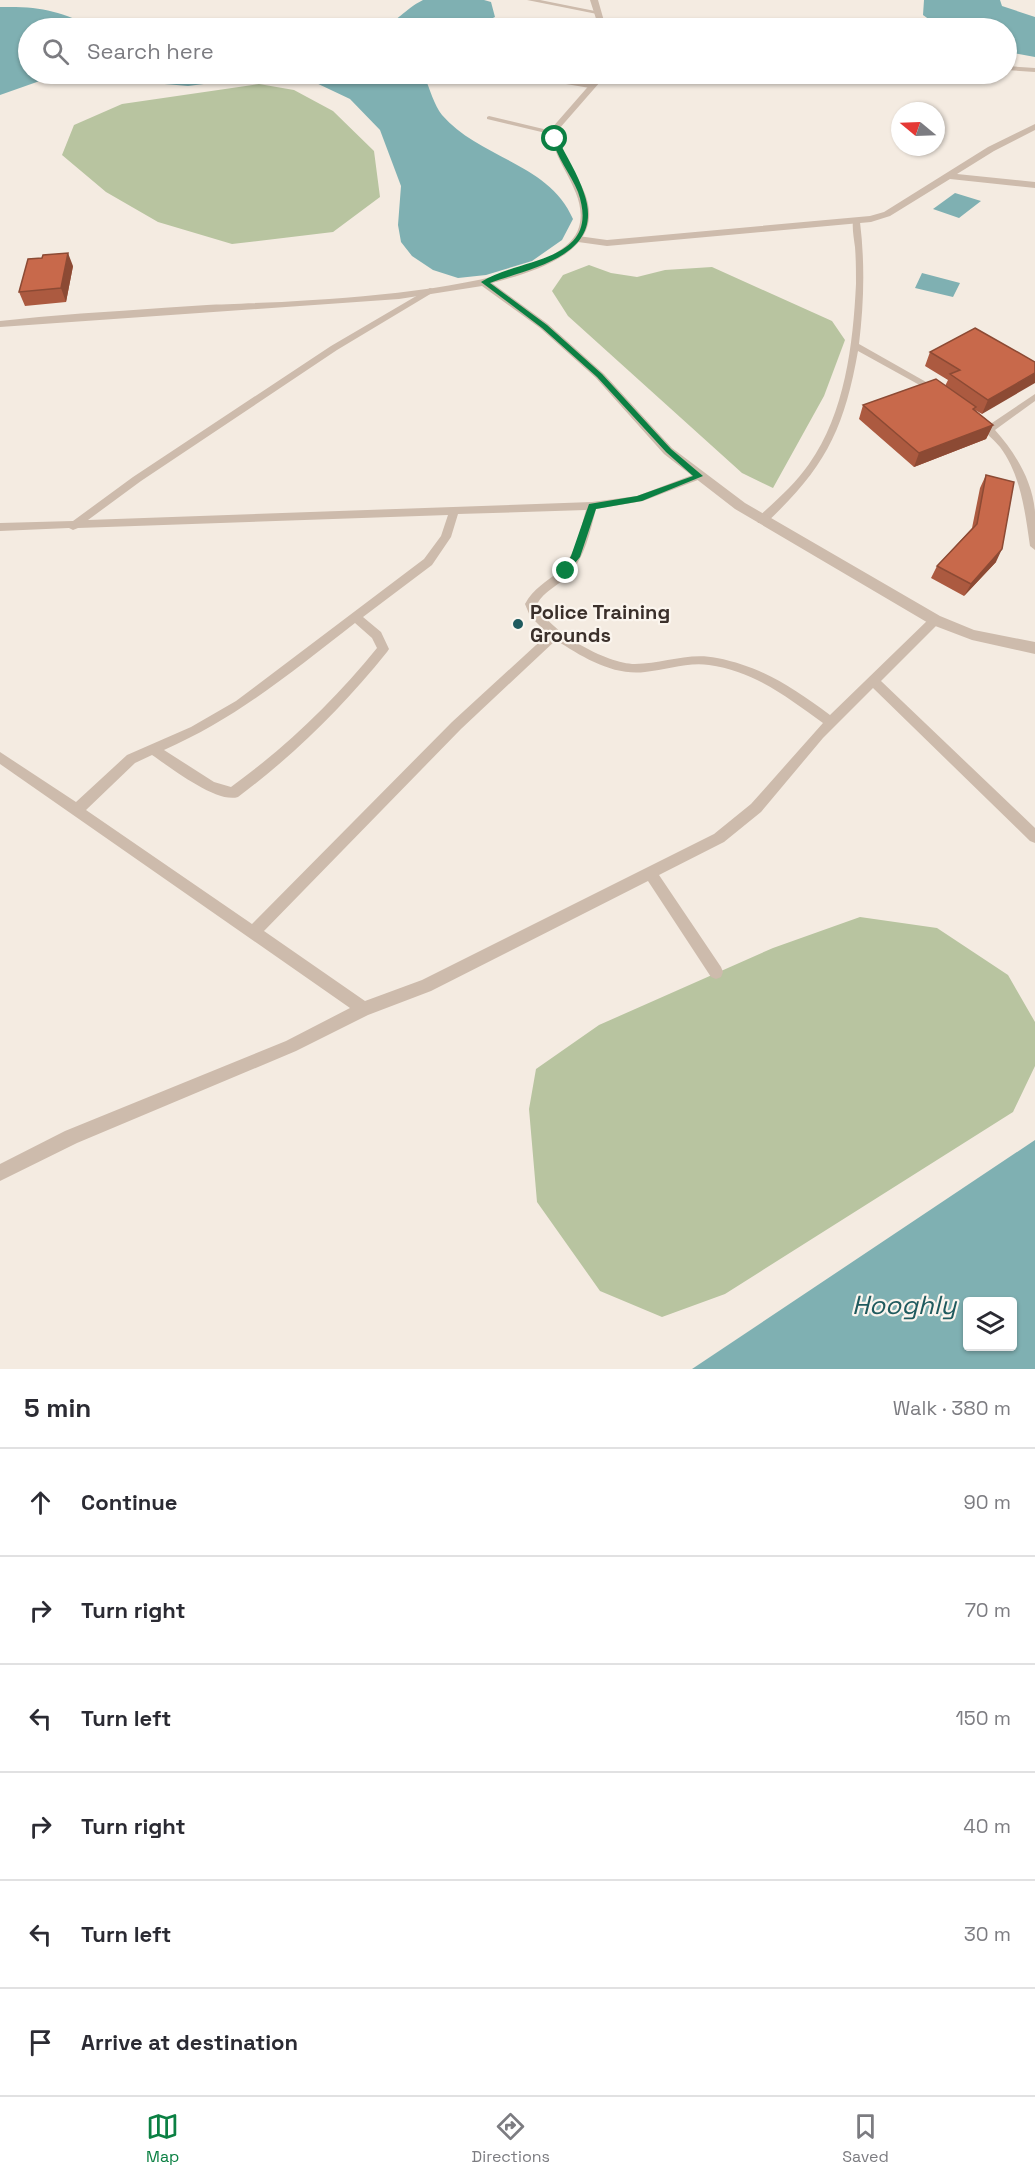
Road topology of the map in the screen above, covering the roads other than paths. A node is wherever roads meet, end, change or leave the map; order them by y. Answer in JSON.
{"nodes":[{"id":1,"x":530,"y":0,"type":"edge"},
{"id":2,"x":594,"y":0,"type":"edge"},
{"id":3,"x":597,"y":12,"type":"junction"},
{"id":4,"x":599,"y":18,"type":"edge"},
{"id":5,"x":1017,"y":69,"type":"edge"},
{"id":6,"x":1035,"y":70,"type":"edge"},
{"id":7,"x":577,"y":84,"type":"edge"},
{"id":8,"x":590,"y":86,"type":"joint"},
{"id":9,"x":489,"y":118,"type":"dead end"},
{"id":10,"x":1035,"y":127,"type":"edge"},
{"id":11,"x":554,"y":133,"type":"junction"},
{"id":12,"x":949,"y":176,"type":"junction"},
{"id":13,"x":1035,"y":184,"type":"edge"},
{"id":14,"x":856,"y":222,"type":"junction"},
{"id":15,"x":578,"y":239,"type":"junction"},
{"id":16,"x":484,"y":282,"type":"junction"},
{"id":17,"x":433,"y":290,"type":"junction"},
{"id":18,"x":0,"y":324,"type":"edge"},
{"id":19,"x":854,"y":345,"type":"junction"},
{"id":20,"x":945,"y":395,"type":"edge"},
{"id":21,"x":1035,"y":397,"type":"edge"},
{"id":22,"x":972,"y":415,"type":"edge"},
{"id":23,"x":990,"y":429,"type":"junction"},
{"id":24,"x":699,"y":476,"type":"junction"},
{"id":25,"x":592,"y":506,"type":"junction"},
{"id":26,"x":454,"y":512,"type":"junction"},
{"id":27,"x":762,"y":520,"type":"junction"},
{"id":28,"x":0,"y":527,"type":"edge"},
{"id":29,"x":72,"y":527,"type":"junction"},
{"id":30,"x":1035,"y":546,"type":"edge"},
{"id":31,"x":355,"y":617,"type":"junction"},
{"id":32,"x":935,"y":620,"type":"junction"},
{"id":33,"x":555,"y":634,"type":"junction"},
{"id":34,"x":1035,"y":648,"type":"edge"},
{"id":35,"x":873,"y":681,"type":"junction"},
{"id":36,"x":831,"y":722,"type":"junction"},
{"id":37,"x":153,"y":749,"type":"junction"},
{"id":38,"x":0,"y":757,"type":"edge"},
{"id":39,"x":77,"y":810,"type":"junction"},
{"id":40,"x":1035,"y":837,"type":"edge"},
{"id":41,"x":650,"y":873,"type":"junction"},
{"id":42,"x":254,"y":932,"type":"junction"},
{"id":43,"x":716,"y":972,"type":"dead end"},
{"id":44,"x":364,"y":1009,"type":"junction"},
{"id":45,"x":0,"y":1173,"type":"edge"}],
"edges":[{"from":1,"to":3,"type":"lane"},
{"from":2,"to":3,"type":"street"},
{"from":3,"to":4,"type":"street"},
{"from":5,"to":6,"type":"street"},
{"from":7,"to":8,"type":"lane"},
{"from":8,"to":11,"type":"street"},
{"from":9,"to":11,"type":"lane"},
{"from":10,"to":12,"type":"street"},
{"from":11,"to":15,"type":"street"},
{"from":12,"to":13,"type":"street"},
{"from":12,"to":14,"type":"street"},
{"from":14,"to":15,"type":"street"},
{"from":14,"to":19,"type":"lane"},
{"from":15,"to":16,"type":"street"},
{"from":16,"to":17,"type":"street"},
{"from":16,"to":24,"type":"street"},
{"from":17,"to":18,"type":"street"},
{"from":17,"to":29,"type":"lane"},
{"from":19,"to":20,"type":"lane"},
{"from":19,"to":27,"type":"lane"},
{"from":21,"to":23,"type":"lane"},
{"from":22,"to":23,"type":"lane"},
{"from":23,"to":30,"type":"lane"},
{"from":24,"to":25,"type":"lane"},
{"from":24,"to":27,"type":"street"},
{"from":25,"to":26,"type":"lane"},
{"from":25,"to":33,"type":"lane"},
{"from":26,"to":29,"type":"lane"},
{"from":26,"to":31,"type":"lane"},
{"from":27,"to":32,"type":"street"},
{"from":28,"to":29,"type":"lane"},
{"from":31,"to":37,"type":"lane"},
{"from":31,"to":37,"type":"lane"},
{"from":32,"to":34,"type":"street"},
{"from":32,"to":35,"type":"lane"},
{"from":33,"to":36,"type":"lane"},
{"from":33,"to":42,"type":"lane"},
{"from":35,"to":36,"type":"lane"},
{"from":35,"to":40,"type":"lane"},
{"from":36,"to":41,"type":"lane"},
{"from":37,"to":39,"type":"lane"},
{"from":38,"to":39,"type":"lane"},
{"from":39,"to":42,"type":"lane"},
{"from":41,"to":43,"type":"lane"},
{"from":41,"to":44,"type":"lane"},
{"from":42,"to":44,"type":"lane"},
{"from":44,"to":45,"type":"lane"}]}
